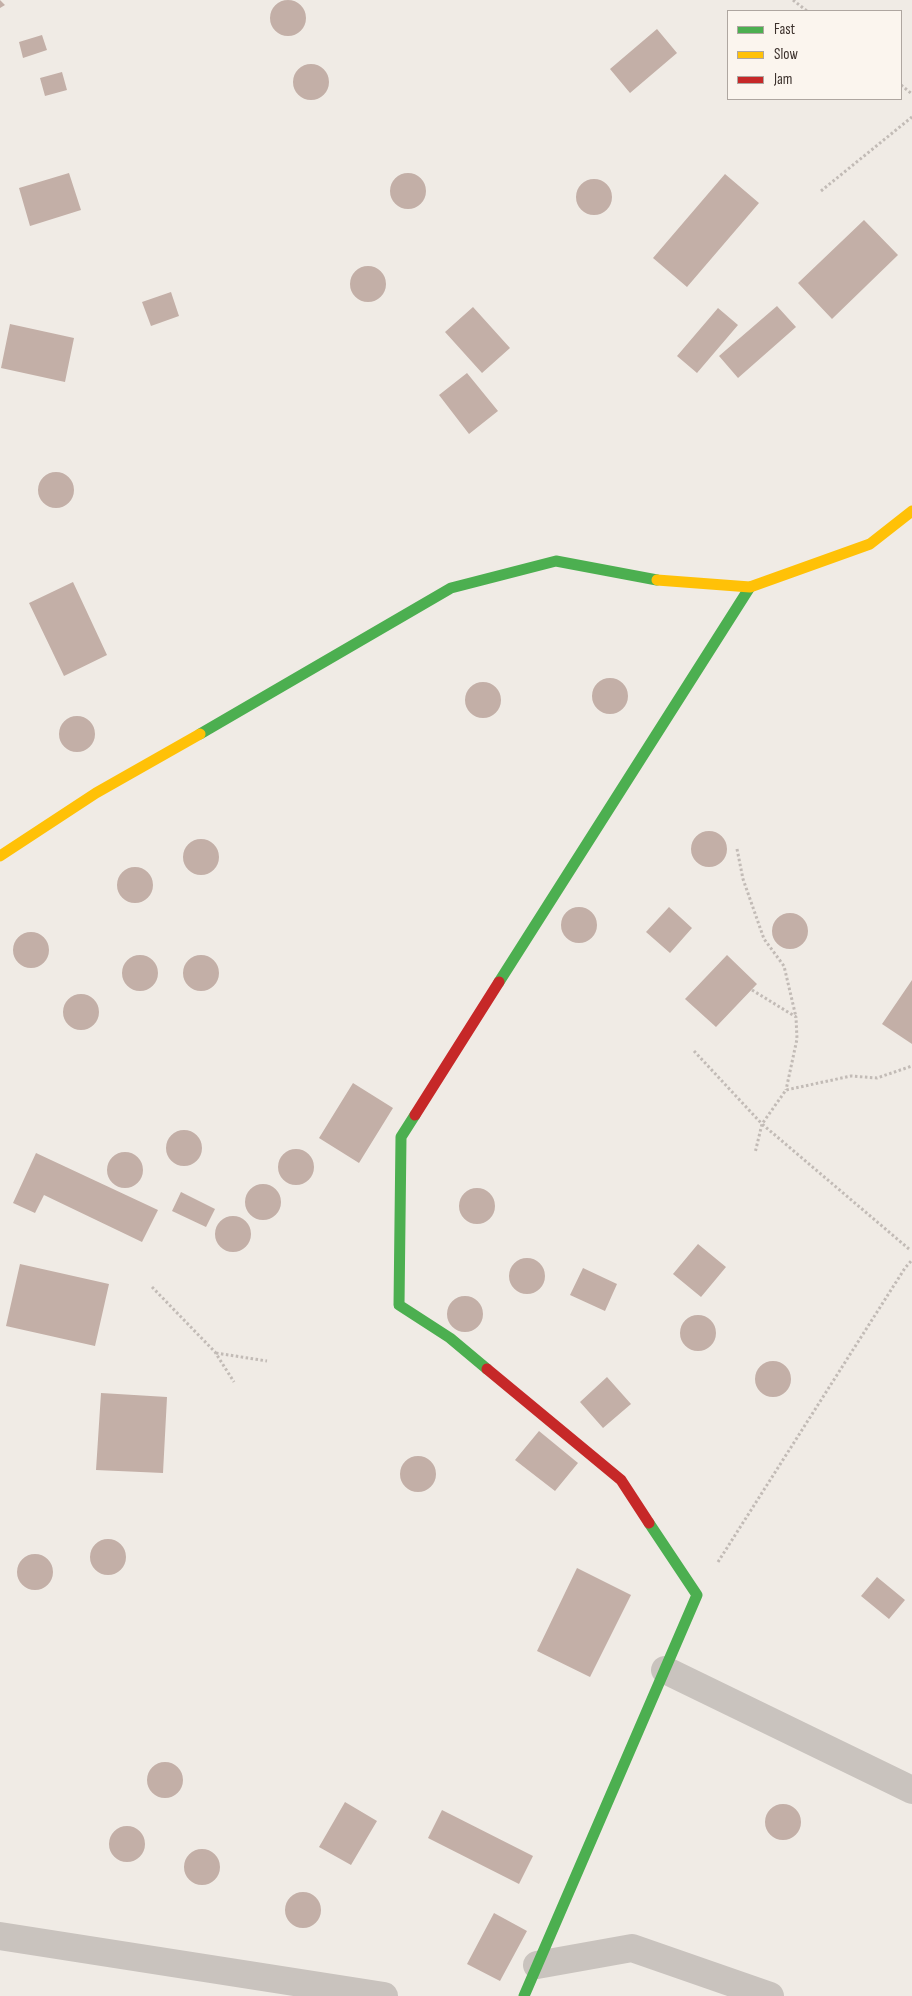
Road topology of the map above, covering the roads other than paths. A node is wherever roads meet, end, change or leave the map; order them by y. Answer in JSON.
{"nodes":[{"id":1,"x":912,"y":511,"type":"edge"},
{"id":2,"x":750,"y":587,"type":"junction"},
{"id":3,"x":0,"y":856,"type":"edge"},
{"id":4,"x":665,"y":1670,"type":"junction"},
{"id":5,"x":912,"y":1790,"type":"edge"},
{"id":6,"x":0,"y":1936,"type":"edge"},
{"id":7,"x":538,"y":1965,"type":"junction"},
{"id":8,"x":384,"y":1996,"type":"edge"},
{"id":9,"x":524,"y":1996,"type":"edge"},
{"id":10,"x":770,"y":1996,"type":"edge"}],
"edges":[{"from":1,"to":2,"type":"street"},
{"from":2,"to":3,"type":"street"},
{"from":2,"to":4,"type":"street"},
{"from":4,"to":5,"type":"street"},
{"from":4,"to":7,"type":"street"},
{"from":6,"to":8,"type":"street"},
{"from":7,"to":9,"type":"street"},
{"from":7,"to":10,"type":"street"}]}
